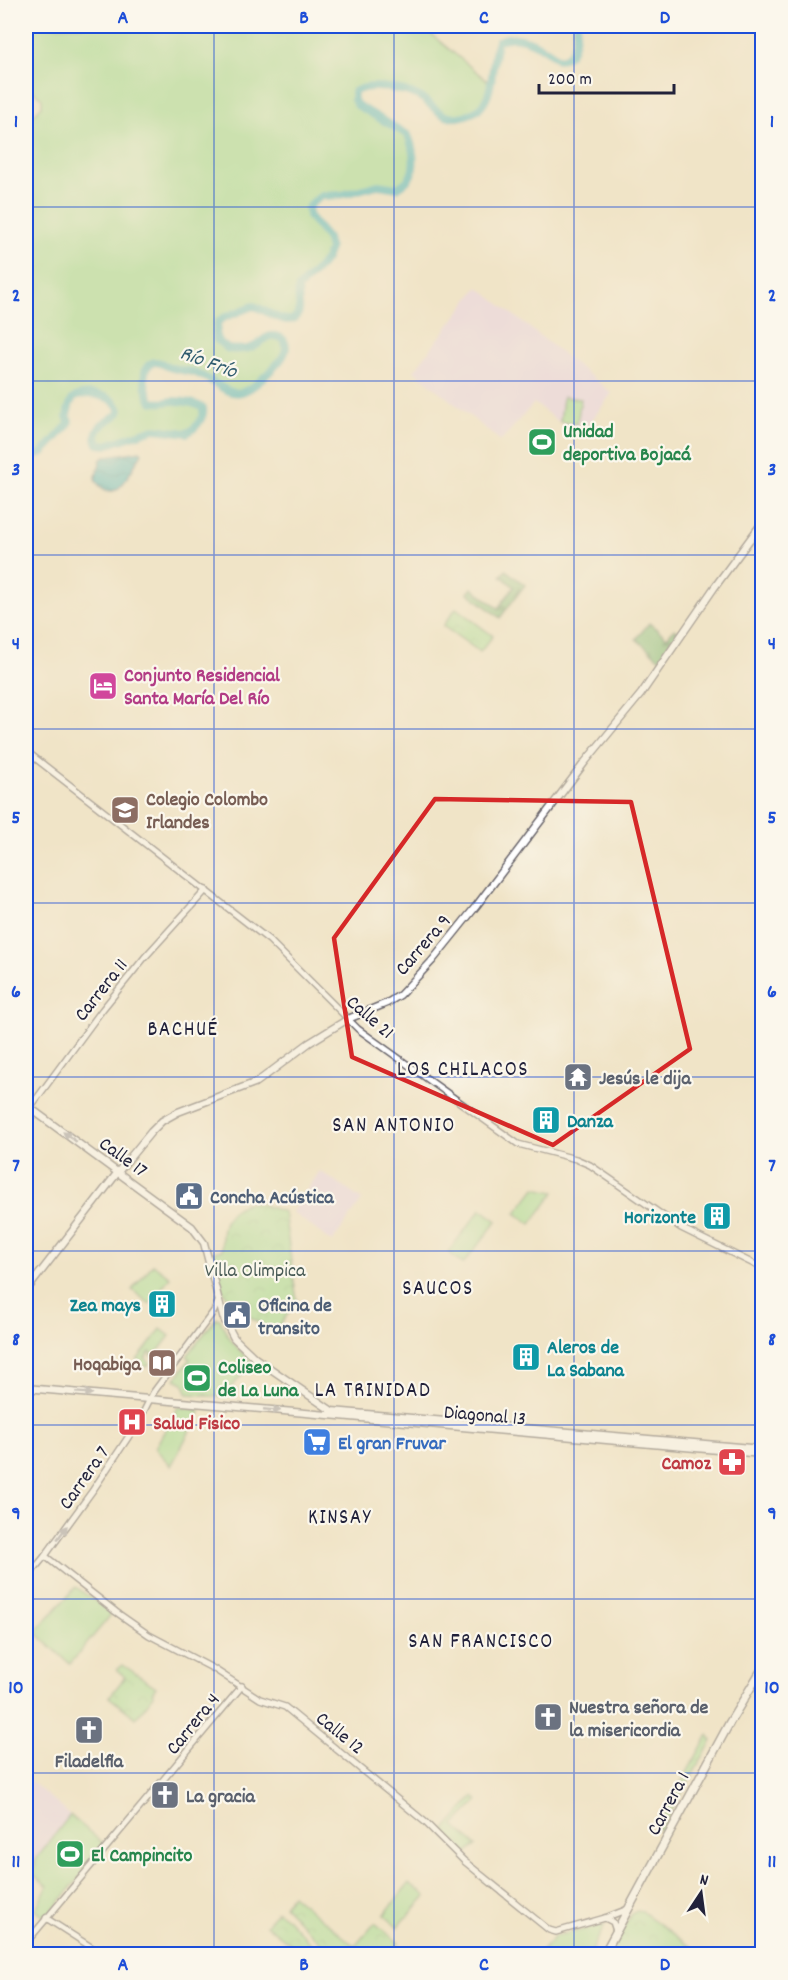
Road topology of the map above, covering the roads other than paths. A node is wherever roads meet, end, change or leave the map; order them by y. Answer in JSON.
{"nodes":[{"id":1,"x":762,"y":523,"type":"edge"},
{"id":2,"x":26,"y":751,"type":"edge"},
{"id":3,"x":206,"y":890,"type":"junction"},
{"id":4,"x":348,"y":1019,"type":"junction"},
{"id":5,"x":27,"y":1109,"type":"edge"},
{"id":6,"x":118,"y":1172,"type":"junction"},
{"id":7,"x":201,"y":1237,"type":"joint"},
{"id":8,"x":762,"y":1268,"type":"edge"},
{"id":9,"x":26,"y":1291,"type":"edge"},
{"id":10,"x":219,"y":1300,"type":"junction"},
{"id":11,"x":223,"y":1317,"type":"junction"},
{"id":12,"x":26,"y":1388,"type":"edge"},
{"id":13,"x":151,"y":1399,"type":"junction"},
{"id":14,"x":160,"y":1400,"type":"junction"},
{"id":15,"x":316,"y":1401,"type":"junction"},
{"id":16,"x":292,"y":1413,"type":"junction"},
{"id":17,"x":762,"y":1449,"type":"edge"},
{"id":18,"x":762,"y":1454,"type":"edge"},
{"id":19,"x":45,"y":1556,"type":"junction"},
{"id":20,"x":26,"y":1579,"type":"edge"},
{"id":21,"x":762,"y":1669,"type":"edge"},
{"id":22,"x":242,"y":1686,"type":"junction"},
{"id":23,"x":628,"y":1909,"type":"junction"},
{"id":24,"x":46,"y":1918,"type":"junction"},
{"id":25,"x":604,"y":1918,"type":"junction"},
{"id":26,"x":616,"y":1932,"type":"junction"},
{"id":27,"x":26,"y":1943,"type":"edge"},
{"id":28,"x":102,"y":1954,"type":"edge"},
{"id":29,"x":604,"y":1954,"type":"edge"}],
"edges":[{"from":1,"to":4,"type":"main road","name":"Carrera 9"},
{"from":2,"to":3,"type":"street","name":"Calle 21"},
{"from":3,"to":4,"type":"street","name":"Calle 21"},
{"from":3,"to":5,"type":"street","name":"Carrera 11"},
{"from":4,"to":6,"type":"main road","name":"Carrera 9"},
{"from":4,"to":8,"type":"street","name":"Calle 21"},
{"from":6,"to":5,"type":"main road","name":"Calle 17","one_way":true},
{"from":6,"to":7,"type":"main road","name":"Calle 17"},
{"from":6,"to":9,"type":"main road","name":"Carrera 9"},
{"from":7,"to":10,"type":"main road","name":"Diagonal 13"},
{"from":10,"to":11,"type":"main road","name":"Diagonal 13"},
{"from":10,"to":13,"type":"street","name":"Carrera 7"},
{"from":11,"to":14,"type":"street"},
{"from":11,"to":15,"type":"main road","name":"Diagonal 13"},
{"from":12,"to":13,"type":"main road","name":"Diagonal 13","one_way":true},
{"from":13,"to":14,"type":"main road","name":"Diagonal 13"},
{"from":19,"to":13,"type":"street","name":"Carrera 7","one_way":true},
{"from":14,"to":16,"type":"main road","name":"Diagonal 13","one_way":true},
{"from":15,"to":16,"type":"main road"},
{"from":15,"to":17,"type":"main road","name":"Diagonal 13"},
{"from":16,"to":18,"type":"main road","name":"Diagonal 13"},
{"from":19,"to":20,"type":"street","name":"Carrera 7"},
{"from":19,"to":22,"type":"street","name":"Calle 12"},
{"from":21,"to":23,"type":"main road","name":"Carrera 1"},
{"from":22,"to":24,"type":"street","name":"Carrera 4"},
{"from":22,"to":25,"type":"street","name":"Calle 12"},
{"from":23,"to":25,"type":"street","name":"Calle 12"},
{"from":23,"to":26,"type":"main road","name":"Carrera 1"},
{"from":24,"to":27,"type":"street","name":"Carrera 4"},
{"from":24,"to":28,"type":"street"},
{"from":25,"to":26,"type":"street"},
{"from":26,"to":29,"type":"main road","name":"Carrera 1"}]}
